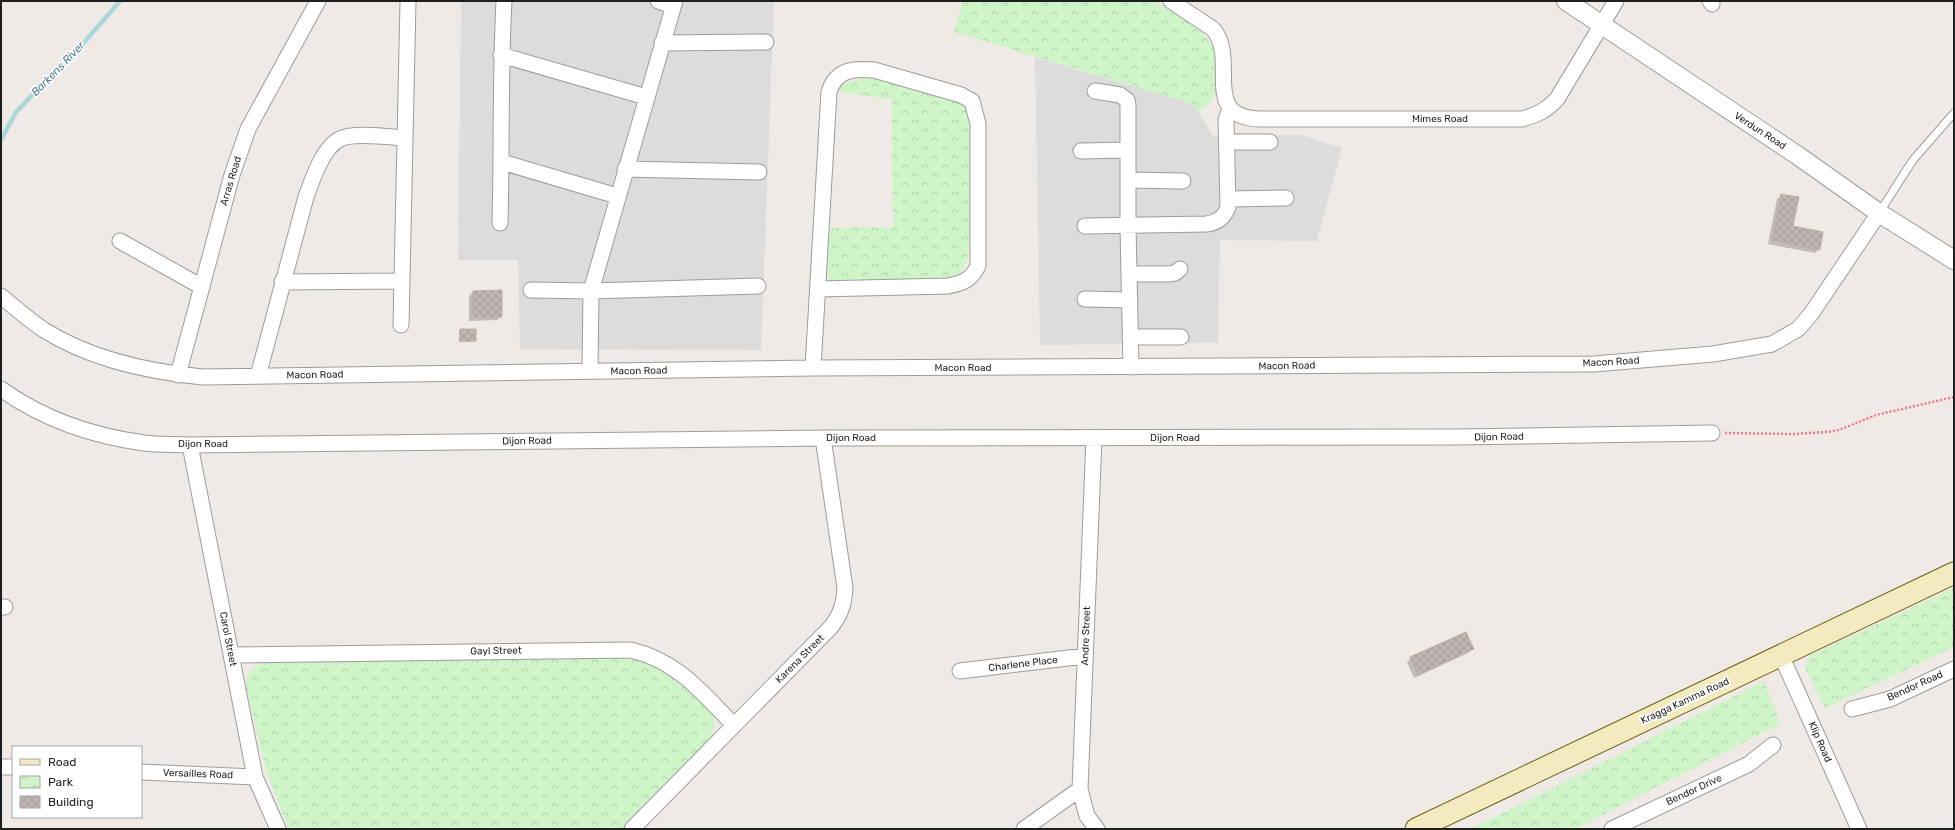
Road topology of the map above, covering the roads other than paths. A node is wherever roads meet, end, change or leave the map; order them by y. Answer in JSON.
{"nodes":[{"id":1,"x":318,"y":1,"type":"edge"},
{"id":2,"x":408,"y":1,"type":"edge"},
{"id":3,"x":504,"y":1,"type":"edge"},
{"id":4,"x":658,"y":1,"type":"edge"},
{"id":5,"x":1171,"y":1,"type":"edge"},
{"id":6,"x":1566,"y":1,"type":"edge"},
{"id":7,"x":1616,"y":1,"type":"edge"},
{"id":8,"x":674,"y":3,"type":"edge"},
{"id":9,"x":1602,"y":25,"type":"junction"},
{"id":10,"x":766,"y":42,"type":"dead end"},
{"id":11,"x":662,"y":43,"type":"junction"},
{"id":12,"x":501,"y":55,"type":"junction"},
{"id":13,"x":1095,"y":91,"type":"dead end"},
{"id":14,"x":646,"y":96,"type":"junction"},
{"id":15,"x":1232,"y":111,"type":"junction"},
{"id":16,"x":1954,"y":113,"type":"edge"},
{"id":17,"x":404,"y":138,"type":"junction"},
{"id":18,"x":1227,"y":142,"type":"junction"},
{"id":19,"x":1270,"y":142,"type":"dead end"},
{"id":20,"x":1081,"y":150,"type":"dead end"},
{"id":21,"x":1128,"y":150,"type":"junction"},
{"id":22,"x":502,"y":162,"type":"junction"},
{"id":23,"x":625,"y":169,"type":"junction"},
{"id":24,"x":759,"y":172,"type":"dead end"},
{"id":25,"x":1128,"y":180,"type":"junction"},
{"id":26,"x":1183,"y":181,"type":"dead end"},
{"id":27,"x":617,"y":196,"type":"junction"},
{"id":28,"x":1286,"y":198,"type":"dead end"},
{"id":29,"x":1228,"y":199,"type":"junction"},
{"id":30,"x":1879,"y":213,"type":"junction"},
{"id":31,"x":500,"y":223,"type":"dead end"},
{"id":32,"x":1085,"y":226,"type":"dead end"},
{"id":33,"x":1128,"y":226,"type":"junction"},
{"id":34,"x":120,"y":241,"type":"dead end"},
{"id":35,"x":1954,"y":260,"type":"edge"},
{"id":36,"x":1180,"y":268,"type":"dead end"},
{"id":37,"x":1129,"y":274,"type":"junction"},
{"id":38,"x":402,"y":281,"type":"junction"},
{"id":39,"x":282,"y":282,"type":"junction"},
{"id":40,"x":758,"y":286,"type":"dead end"},
{"id":41,"x":202,"y":287,"type":"junction"},
{"id":42,"x":818,"y":289,"type":"junction"},
{"id":43,"x":531,"y":290,"type":"dead end"},
{"id":44,"x":591,"y":291,"type":"junction"},
{"id":45,"x":1,"y":296,"type":"edge"},
{"id":46,"x":1085,"y":300,"type":"dead end"},
{"id":47,"x":1130,"y":300,"type":"junction"},
{"id":48,"x":401,"y":326,"type":"dead end"},
{"id":49,"x":1130,"y":337,"type":"junction"},
{"id":50,"x":1181,"y":337,"type":"dead end"},
{"id":51,"x":1131,"y":367,"type":"junction"},
{"id":52,"x":813,"y":368,"type":"junction"},
{"id":53,"x":590,"y":371,"type":"junction"},
{"id":54,"x":178,"y":375,"type":"junction"},
{"id":55,"x":258,"y":376,"type":"junction"},
{"id":56,"x":1,"y":389,"type":"edge"},
{"id":57,"x":1712,"y":433,"type":"road end"},
{"id":58,"x":823,"y":438,"type":"junction"},
{"id":59,"x":1094,"y":438,"type":"junction"},
{"id":60,"x":190,"y":445,"type":"junction"},
{"id":61,"x":1954,"y":570,"type":"edge"},
{"id":62,"x":1954,"y":573,"type":"edge"},
{"id":63,"x":1912,"y":593,"type":"junction"},
{"id":64,"x":232,"y":655,"type":"junction"},
{"id":65,"x":1781,"y":655,"type":"junction"},
{"id":66,"x":1085,"y":656,"type":"junction"},
{"id":67,"x":1954,"y":668,"type":"edge"},
{"id":68,"x":960,"y":671,"type":"dead end"},
{"id":69,"x":1852,"y":709,"type":"dead end"},
{"id":70,"x":734,"y":725,"type":"junction"},
{"id":71,"x":1773,"y":745,"type":"dead end"},
{"id":72,"x":1,"y":767,"type":"edge"},
{"id":73,"x":12,"y":767,"type":"edge"},
{"id":74,"x":142,"y":772,"type":"edge"},
{"id":75,"x":254,"y":777,"type":"junction"},
{"id":76,"x":1080,"y":789,"type":"junction"},
{"id":77,"x":278,"y":829,"type":"edge"},
{"id":78,"x":632,"y":829,"type":"edge"},
{"id":79,"x":1024,"y":829,"type":"edge"},
{"id":80,"x":1097,"y":829,"type":"edge"},
{"id":81,"x":1416,"y":829,"type":"edge"},
{"id":82,"x":1612,"y":829,"type":"edge"},
{"id":83,"x":1859,"y":829,"type":"edge"}],
"edges":[{"from":1,"to":41,"type":"street","name":"Arras Road"},
{"from":2,"to":17,"type":"street"},
{"from":3,"to":12,"type":"street"},
{"from":4,"to":8,"type":"street"},
{"from":5,"to":15,"type":"street"},
{"from":6,"to":9,"type":"street","name":"Verdun Road"},
{"from":7,"to":9,"type":"street","name":"Mimes Road"},
{"from":8,"to":11,"type":"street"},
{"from":9,"to":15,"type":"street","name":"Mimes Road"},
{"from":9,"to":30,"type":"street","name":"Verdun Road"},
{"from":10,"to":11,"type":"street"},
{"from":11,"to":14,"type":"street"},
{"from":12,"to":14,"type":"street"},
{"from":12,"to":22,"type":"street"},
{"from":13,"to":21,"type":"street"},
{"from":14,"to":23,"type":"street"},
{"from":15,"to":18,"type":"street"},
{"from":16,"to":30,"type":"lane"},
{"from":17,"to":38,"type":"street"},
{"from":17,"to":39,"type":"street"},
{"from":18,"to":19,"type":"street"},
{"from":18,"to":29,"type":"street"},
{"from":20,"to":21,"type":"street"},
{"from":21,"to":25,"type":"street"},
{"from":22,"to":27,"type":"street"},
{"from":22,"to":31,"type":"street"},
{"from":23,"to":24,"type":"street"},
{"from":23,"to":27,"type":"street"},
{"from":25,"to":26,"type":"street"},
{"from":25,"to":33,"type":"street"},
{"from":27,"to":44,"type":"street"},
{"from":28,"to":29,"type":"street"},
{"from":29,"to":33,"type":"street"},
{"from":30,"to":35,"type":"street","name":"Verdun Road"},
{"from":30,"to":51,"type":"street","name":"Macon Road"},
{"from":32,"to":33,"type":"street"},
{"from":33,"to":37,"type":"street"},
{"from":34,"to":41,"type":"street"},
{"from":36,"to":37,"type":"street"},
{"from":37,"to":47,"type":"street"},
{"from":38,"to":39,"type":"street"},
{"from":38,"to":48,"type":"street"},
{"from":39,"to":55,"type":"street"},
{"from":40,"to":44,"type":"street"},
{"from":41,"to":54,"type":"street","name":"Arras Road"},
{"from":42,"to":42,"type":"street"},
{"from":42,"to":52,"type":"street"},
{"from":43,"to":44,"type":"street"},
{"from":44,"to":53,"type":"street"},
{"from":45,"to":54,"type":"street","name":"Macon Road"},
{"from":46,"to":47,"type":"street"},
{"from":47,"to":49,"type":"street"},
{"from":49,"to":50,"type":"street"},
{"from":49,"to":51,"type":"street"},
{"from":51,"to":52,"type":"street","name":"Macon Road"},
{"from":52,"to":53,"type":"street","name":"Macon Road"},
{"from":53,"to":55,"type":"street","name":"Macon Road"},
{"from":54,"to":55,"type":"street","name":"Macon Road"},
{"from":56,"to":60,"type":"street","name":"Dijon Road"},
{"from":57,"to":59,"type":"street","name":"Dijon Road"},
{"from":58,"to":59,"type":"street","name":"Dijon Road"},
{"from":58,"to":60,"type":"street","name":"Dijon Road"},
{"from":58,"to":70,"type":"street","name":"Karena Street"},
{"from":59,"to":66,"type":"street","name":"Andre Street"},
{"from":60,"to":64,"type":"street","name":"Carol Street"},
{"from":61,"to":63,"type":"main road"},
{"from":62,"to":63,"type":"main road","name":"Kragga Kamma Road"},
{"from":63,"to":65,"type":"main road","name":"Kragga Kamma Road"},
{"from":64,"to":70,"type":"street","name":"Gayl Street"},
{"from":64,"to":75,"type":"street","name":"Carol Street"},
{"from":65,"to":81,"type":"main road","name":"Kragga Kamma Road"},
{"from":65,"to":83,"type":"street","name":"Klip Road"},
{"from":66,"to":68,"type":"street","name":"Charlene Place"},
{"from":66,"to":76,"type":"street","name":"Andre Street"},
{"from":67,"to":69,"type":"street","name":"Bendor Road"},
{"from":70,"to":78,"type":"street","name":"Karena Street"},
{"from":71,"to":82,"type":"street","name":"Bendor Drive"},
{"from":72,"to":73,"type":"street"},
{"from":74,"to":75,"type":"street","name":"Versailles Road"},
{"from":75,"to":77,"type":"street","name":"Carol Street"},
{"from":76,"to":79,"type":"street"},
{"from":76,"to":80,"type":"street","name":"Andre Street"}]}
